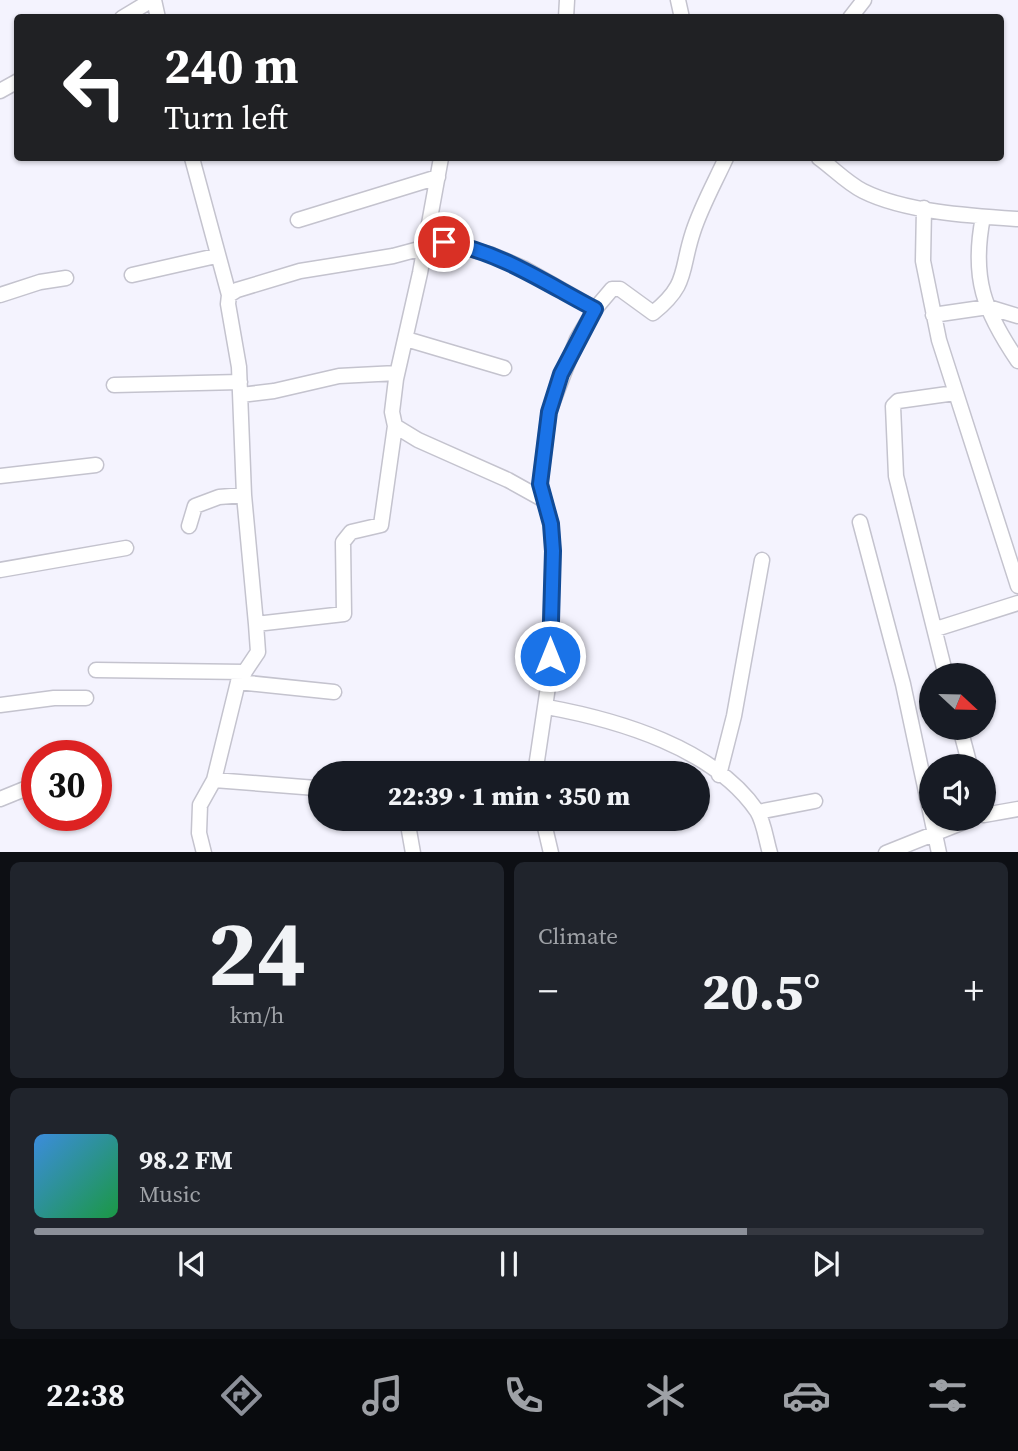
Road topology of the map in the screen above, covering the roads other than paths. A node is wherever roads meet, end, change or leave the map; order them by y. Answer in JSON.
{"nodes":[{"id":1,"x":153,"y":0,"type":"edge"},
{"id":2,"x":864,"y":0,"type":"edge"},
{"id":3,"x":129,"y":14,"type":"edge"},
{"id":4,"x":853,"y":14,"type":"edge"},
{"id":5,"x":193,"y":161,"type":"edge"},
{"id":6,"x":441,"y":161,"type":"edge"},
{"id":7,"x":725,"y":161,"type":"edge"},
{"id":8,"x":823,"y":161,"type":"edge"},
{"id":9,"x":439,"y":177,"type":"junction"},
{"id":10,"x":925,"y":208,"type":"junction"},
{"id":11,"x":983,"y":217,"type":"junction"},
{"id":12,"x":1018,"y":219,"type":"edge"},
{"id":13,"x":298,"y":220,"type":"dead end"},
{"id":14,"x":424,"y":249,"type":"junction"},
{"id":15,"x":216,"y":256,"type":"junction"},
{"id":16,"x":132,"y":275,"type":"dead end"},
{"id":17,"x":66,"y":278,"type":"dead end"},
{"id":18,"x":0,"y":295,"type":"edge"},
{"id":19,"x":229,"y":295,"type":"junction"},
{"id":20,"x":988,"y":307,"type":"junction"},
{"id":21,"x":595,"y":309,"type":"junction"},
{"id":22,"x":933,"y":315,"type":"junction"},
{"id":23,"x":1018,"y":316,"type":"edge"},
{"id":24,"x":405,"y":339,"type":"junction"},
{"id":25,"x":1018,"y":361,"type":"edge"},
{"id":26,"x":504,"y":368,"type":"dead end"},
{"id":27,"x":397,"y":373,"type":"junction"},
{"id":28,"x":114,"y":385,"type":"dead end"},
{"id":29,"x":240,"y":388,"type":"junction"},
{"id":30,"x":955,"y":393,"type":"junction"},
{"id":31,"x":395,"y":426,"type":"junction"},
{"id":32,"x":96,"y":465,"type":"dead end"},
{"id":33,"x":0,"y":475,"type":"edge"},
{"id":34,"x":244,"y":495,"type":"junction"},
{"id":35,"x":544,"y":500,"type":"junction"},
{"id":36,"x":860,"y":522,"type":"dead end"},
{"id":37,"x":189,"y":526,"type":"dead end"},
{"id":38,"x":126,"y":548,"type":"dead end"},
{"id":39,"x":762,"y":560,"type":"dead end"},
{"id":40,"x":1015,"y":567,"type":"edge"},
{"id":41,"x":0,"y":570,"type":"edge"},
{"id":42,"x":1018,"y":586,"type":"edge"},
{"id":43,"x":1018,"y":603,"type":"edge"},
{"id":44,"x":256,"y":624,"type":"junction"},
{"id":45,"x":936,"y":629,"type":"junction"},
{"id":46,"x":943,"y":663,"type":"edge"},
{"id":47,"x":96,"y":670,"type":"dead end"},
{"id":48,"x":241,"y":677,"type":"junction"},
{"id":49,"x":334,"y":692,"type":"dead end"},
{"id":50,"x":86,"y":698,"type":"dead end"},
{"id":51,"x":0,"y":705,"type":"edge"},
{"id":52,"x":547,"y":707,"type":"junction"},
{"id":53,"x":537,"y":761,"type":"edge"},
{"id":54,"x":719,"y":775,"type":"junction"},
{"id":55,"x":214,"y":780,"type":"junction"},
{"id":56,"x":308,"y":787,"type":"edge"},
{"id":57,"x":21,"y":790,"type":"edge"},
{"id":58,"x":0,"y":799,"type":"edge"},
{"id":59,"x":815,"y":802,"type":"dead end"},
{"id":60,"x":1018,"y":809,"type":"edge"},
{"id":61,"x":758,"y":813,"type":"junction"},
{"id":62,"x":996,"y":813,"type":"edge"},
{"id":63,"x":409,"y":831,"type":"edge"},
{"id":64,"x":546,"y":831,"type":"edge"},
{"id":65,"x":941,"y":831,"type":"edge"},
{"id":66,"x":933,"y":834,"type":"junction"},
{"id":67,"x":204,"y":852,"type":"edge"},
{"id":68,"x":413,"y":852,"type":"edge"},
{"id":69,"x":551,"y":852,"type":"edge"},
{"id":70,"x":770,"y":852,"type":"edge"},
{"id":71,"x":886,"y":852,"type":"edge"},
{"id":72,"x":939,"y":852,"type":"edge"}],
"edges":[{"from":1,"to":3,"type":"street"},
{"from":2,"to":4,"type":"street"},
{"from":5,"to":15,"type":"street"},
{"from":6,"to":9,"type":"street"},
{"from":7,"to":21,"type":"street"},
{"from":8,"to":10,"type":"street"},
{"from":9,"to":13,"type":"street"},
{"from":9,"to":14,"type":"street"},
{"from":10,"to":11,"type":"street"},
{"from":10,"to":22,"type":"street"},
{"from":11,"to":12,"type":"street"},
{"from":11,"to":20,"type":"street"},
{"from":14,"to":19,"type":"street"},
{"from":14,"to":21,"type":"street"},
{"from":14,"to":24,"type":"street"},
{"from":15,"to":16,"type":"street"},
{"from":15,"to":19,"type":"street"},
{"from":17,"to":18,"type":"street"},
{"from":19,"to":29,"type":"street"},
{"from":20,"to":22,"type":"street"},
{"from":20,"to":23,"type":"street"},
{"from":20,"to":25,"type":"street"},
{"from":21,"to":35,"type":"street"},
{"from":22,"to":30,"type":"street"},
{"from":24,"to":26,"type":"street"},
{"from":24,"to":27,"type":"street"},
{"from":27,"to":29,"type":"street"},
{"from":27,"to":31,"type":"street"},
{"from":28,"to":29,"type":"street"},
{"from":29,"to":34,"type":"street"},
{"from":30,"to":40,"type":"street"},
{"from":30,"to":45,"type":"street"},
{"from":31,"to":35,"type":"street"},
{"from":31,"to":44,"type":"street"},
{"from":32,"to":33,"type":"street"},
{"from":34,"to":37,"type":"street"},
{"from":34,"to":44,"type":"street"},
{"from":35,"to":52,"type":"street"},
{"from":36,"to":66,"type":"street"},
{"from":38,"to":41,"type":"street"},
{"from":39,"to":54,"type":"street"},
{"from":40,"to":42,"type":"street"},
{"from":43,"to":45,"type":"street"},
{"from":44,"to":48,"type":"street"},
{"from":45,"to":46,"type":"street"},
{"from":47,"to":48,"type":"street"},
{"from":48,"to":49,"type":"street"},
{"from":48,"to":55,"type":"street"},
{"from":50,"to":51,"type":"street"},
{"from":52,"to":53,"type":"street"},
{"from":52,"to":54,"type":"street"},
{"from":54,"to":61,"type":"street"},
{"from":55,"to":56,"type":"street"},
{"from":55,"to":67,"type":"street"},
{"from":57,"to":58,"type":"street"},
{"from":59,"to":61,"type":"street"},
{"from":60,"to":62,"type":"street"},
{"from":61,"to":70,"type":"street"},
{"from":63,"to":68,"type":"street"},
{"from":64,"to":69,"type":"street"},
{"from":65,"to":66,"type":"street"},
{"from":66,"to":71,"type":"street"},
{"from":66,"to":72,"type":"street"}]}
